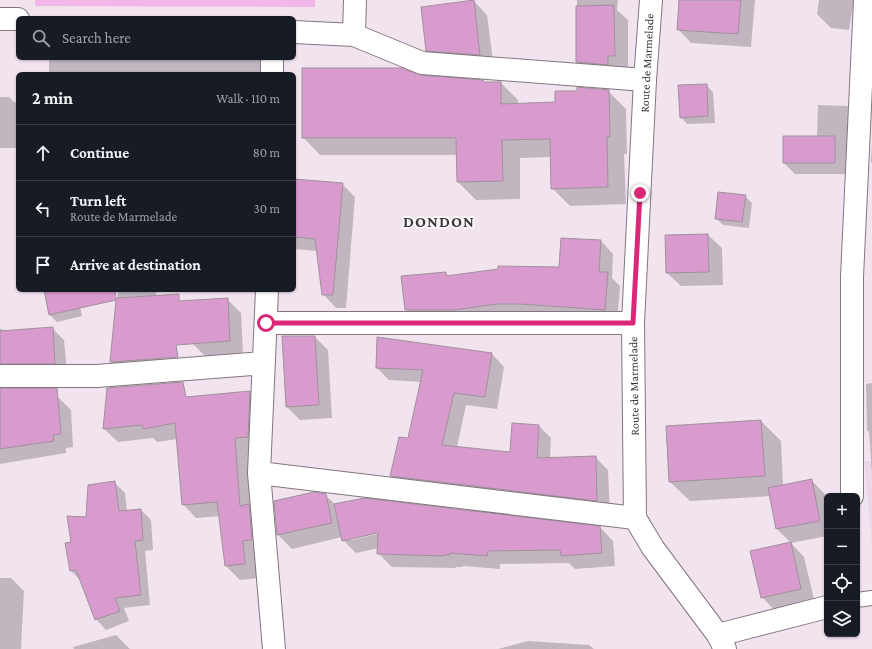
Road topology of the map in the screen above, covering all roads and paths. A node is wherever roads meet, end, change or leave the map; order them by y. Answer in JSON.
{"nodes":[{"id":1,"x":355,"y":0,"type":"edge"},
{"id":2,"x":651,"y":0,"type":"edge"},
{"id":3,"x":865,"y":0,"type":"edge"},
{"id":4,"x":0,"y":18,"type":"edge"},
{"id":5,"x":16,"y":19,"type":"edge"},
{"id":6,"x":296,"y":32,"type":"edge"},
{"id":7,"x":354,"y":35,"type":"junction"},
{"id":8,"x":272,"y":60,"type":"edge"},
{"id":9,"x":272,"y":72,"type":"edge"},
{"id":10,"x":645,"y":80,"type":"junction"},
{"id":11,"x":266,"y":292,"type":"edge"},
{"id":12,"x":266,"y":323,"type":"junction"},
{"id":13,"x":633,"y":323,"type":"junction"},
{"id":14,"x":264,"y":363,"type":"junction"},
{"id":15,"x":0,"y":376,"type":"edge"},
{"id":16,"x":259,"y":473,"type":"junction"},
{"id":17,"x":852,"y":493,"type":"edge"},
{"id":18,"x":635,"y":518,"type":"junction"},
{"id":19,"x":872,"y":598,"type":"edge"},
{"id":20,"x":860,"y":600,"type":"edge"},
{"id":21,"x":824,"y":608,"type":"edge"},
{"id":22,"x":722,"y":642,"type":"edge"},
{"id":23,"x":274,"y":649,"type":"edge"}],
"edges":[{"from":1,"to":7,"type":"street"},
{"from":2,"to":10,"type":"street","name":"Route de Marmelade"},
{"from":3,"to":17,"type":"street"},
{"from":4,"to":5,"type":"street"},
{"from":6,"to":7,"type":"street"},
{"from":7,"to":10,"type":"street"},
{"from":8,"to":9,"type":"street"},
{"from":10,"to":13,"type":"street","name":"Route de Marmelade"},
{"from":11,"to":12,"type":"street"},
{"from":12,"to":13,"type":"street"},
{"from":12,"to":14,"type":"street"},
{"from":13,"to":18,"type":"street","name":"Route de Marmelade"},
{"from":14,"to":15,"type":"street"},
{"from":14,"to":16,"type":"street"},
{"from":16,"to":18,"type":"street"},
{"from":16,"to":23,"type":"street"},
{"from":18,"to":22,"type":"street"},
{"from":19,"to":20,"type":"lane"},
{"from":21,"to":22,"type":"street"}]}
